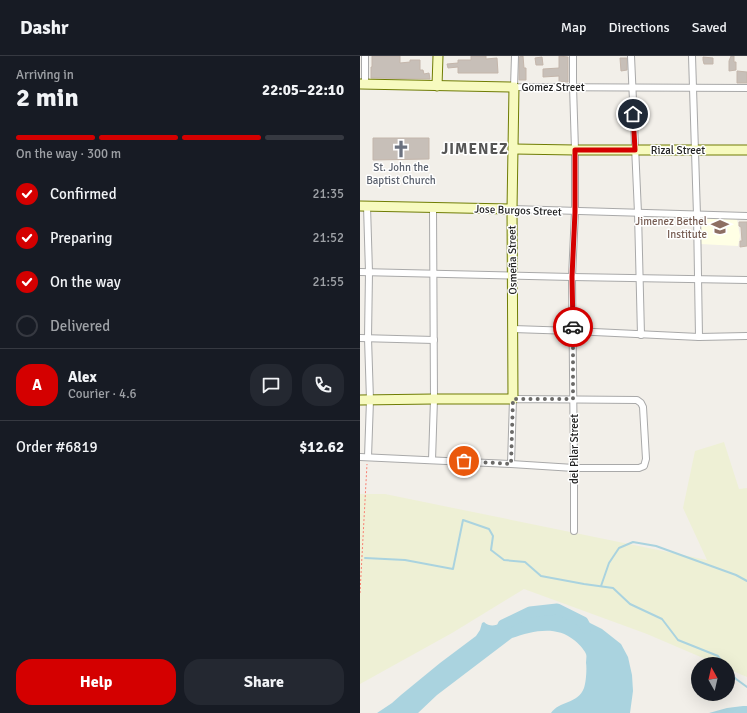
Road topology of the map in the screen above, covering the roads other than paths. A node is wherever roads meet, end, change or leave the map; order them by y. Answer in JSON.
{"nodes":[{"id":1,"x":365,"y":56,"type":"edge"},
{"id":2,"x":438,"y":56,"type":"edge"},
{"id":3,"x":515,"y":56,"type":"edge"},
{"id":4,"x":573,"y":56,"type":"edge"},
{"id":5,"x":631,"y":56,"type":"edge"},
{"id":6,"x":692,"y":56,"type":"edge"},
{"id":7,"x":363,"y":84,"type":"edge"},
{"id":8,"x":438,"y":86,"type":"junction"},
{"id":9,"x":573,"y":86,"type":"junction"},
{"id":10,"x":514,"y":87,"type":"junction"},
{"id":11,"x":631,"y":88,"type":"junction"},
{"id":12,"x":693,"y":88,"type":"junction"},
{"id":13,"x":747,"y":88,"type":"edge"},
{"id":14,"x":514,"y":149,"type":"junction"},
{"id":15,"x":575,"y":150,"type":"junction"},
{"id":16,"x":635,"y":150,"type":"junction"},
{"id":17,"x":694,"y":150,"type":"junction"},
{"id":18,"x":747,"y":150,"type":"edge"},
{"id":19,"x":364,"y":206,"type":"edge"},
{"id":20,"x":433,"y":208,"type":"junction"},
{"id":21,"x":512,"y":209,"type":"junction"},
{"id":22,"x":575,"y":212,"type":"junction"},
{"id":23,"x":638,"y":213,"type":"junction"},
{"id":24,"x":697,"y":214,"type":"junction"},
{"id":25,"x":747,"y":216,"type":"edge"},
{"id":26,"x":360,"y":272,"type":"edge"},
{"id":27,"x":369,"y":272,"type":"junction"},
{"id":28,"x":434,"y":274,"type":"junction"},
{"id":29,"x":512,"y":275,"type":"junction"},
{"id":30,"x":572,"y":277,"type":"junction"},
{"id":31,"x":640,"y":278,"type":"junction"},
{"id":32,"x":697,"y":279,"type":"junction"},
{"id":33,"x":747,"y":280,"type":"edge"},
{"id":34,"x":513,"y":329,"type":"junction"},
{"id":35,"x":573,"y":331,"type":"junction"},
{"id":36,"x":641,"y":335,"type":"junction"},
{"id":37,"x":747,"y":336,"type":"edge"},
{"id":38,"x":698,"y":337,"type":"junction"},
{"id":39,"x":360,"y":338,"type":"edge"},
{"id":40,"x":368,"y":338,"type":"junction"},
{"id":41,"x":434,"y":340,"type":"junction"},
{"id":42,"x":434,"y":399,"type":"junction"},
{"id":43,"x":513,"y":399,"type":"junction"},
{"id":44,"x":573,"y":399,"type":"junction"},
{"id":45,"x":360,"y":400,"type":"edge"},
{"id":46,"x":370,"y":400,"type":"junction"},
{"id":47,"x":360,"y":457,"type":"edge"},
{"id":48,"x":368,"y":457,"type":"junction"},
{"id":49,"x":432,"y":460,"type":"junction"},
{"id":50,"x":511,"y":464,"type":"junction"},
{"id":51,"x":574,"y":468,"type":"junction"},
{"id":52,"x":574,"y":531,"type":"dead end"}],
"edges":[{"from":1,"to":7,"type":"street"},
{"from":2,"to":8,"type":"street"},
{"from":3,"to":10,"type":"street","name":"Osmeña Street"},
{"from":4,"to":9,"type":"street","name":"del Pilar Street"},
{"from":5,"to":11,"type":"street"},
{"from":6,"to":12,"type":"street"},
{"from":7,"to":8,"type":"street","name":"Gomez Street"},
{"from":8,"to":10,"type":"street","name":"Gomez Street"},
{"from":9,"to":10,"type":"street","name":"Gomez Street"},
{"from":9,"to":11,"type":"street","name":"Gomez Street"},
{"from":9,"to":15,"type":"street","name":"del Pilar Street"},
{"from":10,"to":14,"type":"street","name":"Osmeña Street"},
{"from":11,"to":12,"type":"street","name":"Gomez Street"},
{"from":11,"to":16,"type":"street"},
{"from":12,"to":13,"type":"street","name":"Gomez Street"},
{"from":12,"to":17,"type":"street"},
{"from":14,"to":15,"type":"street","name":"Rizal Street"},
{"from":14,"to":21,"type":"street","name":"Osmeña Street"},
{"from":15,"to":16,"type":"street","name":"Rizal Street"},
{"from":15,"to":22,"type":"street","name":"del Pilar Street"},
{"from":16,"to":17,"type":"street","name":"Rizal Street"},
{"from":16,"to":23,"type":"street"},
{"from":17,"to":18,"type":"street","name":"Rizal Street"},
{"from":17,"to":24,"type":"street"},
{"from":19,"to":20,"type":"street","name":"Jose Burgos Street"},
{"from":19,"to":27,"type":"street"},
{"from":20,"to":21,"type":"street","name":"Jose Burgos Street"},
{"from":20,"to":28,"type":"street"},
{"from":21,"to":22,"type":"street","name":"Jose Burgos Street"},
{"from":21,"to":29,"type":"street","name":"Osmeña Street"},
{"from":22,"to":23,"type":"street","name":"Jose Burgos Street"},
{"from":22,"to":30,"type":"street","name":"del Pilar Street"},
{"from":23,"to":24,"type":"street","name":"Jose Burgos Street"},
{"from":23,"to":31,"type":"street"},
{"from":24,"to":25,"type":"street","name":"Jose Burgos Street"},
{"from":24,"to":32,"type":"street"},
{"from":26,"to":27,"type":"street"},
{"from":27,"to":28,"type":"street"},
{"from":27,"to":40,"type":"street"},
{"from":28,"to":29,"type":"street"},
{"from":28,"to":41,"type":"street"},
{"from":29,"to":30,"type":"street"},
{"from":29,"to":34,"type":"street","name":"Osmeña Street"},
{"from":30,"to":31,"type":"street"},
{"from":30,"to":35,"type":"street","name":"del Pilar Street"},
{"from":31,"to":32,"type":"street"},
{"from":31,"to":36,"type":"street"},
{"from":32,"to":33,"type":"street"},
{"from":32,"to":38,"type":"street"},
{"from":34,"to":35,"type":"street"},
{"from":34,"to":43,"type":"street","name":"Osmeña Street"},
{"from":35,"to":36,"type":"street"},
{"from":35,"to":44,"type":"street","name":"del Pilar Street"},
{"from":36,"to":38,"type":"street"},
{"from":37,"to":38,"type":"street"},
{"from":39,"to":40,"type":"street"},
{"from":40,"to":41,"type":"street"},
{"from":40,"to":46,"type":"street"},
{"from":41,"to":42,"type":"street"},
{"from":42,"to":43,"type":"street"},
{"from":42,"to":46,"type":"street"},
{"from":42,"to":49,"type":"street"},
{"from":43,"to":44,"type":"street"},
{"from":43,"to":50,"type":"street","name":"Osmeña Street"},
{"from":44,"to":51,"type":"street","name":"del Pilar Street"},
{"from":44,"to":51,"type":"street"},
{"from":45,"to":46,"type":"street"},
{"from":46,"to":48,"type":"street"},
{"from":47,"to":48,"type":"street"},
{"from":48,"to":49,"type":"street"},
{"from":49,"to":50,"type":"street"},
{"from":50,"to":51,"type":"street"},
{"from":51,"to":52,"type":"street","name":"del Pilar Street"}]}
